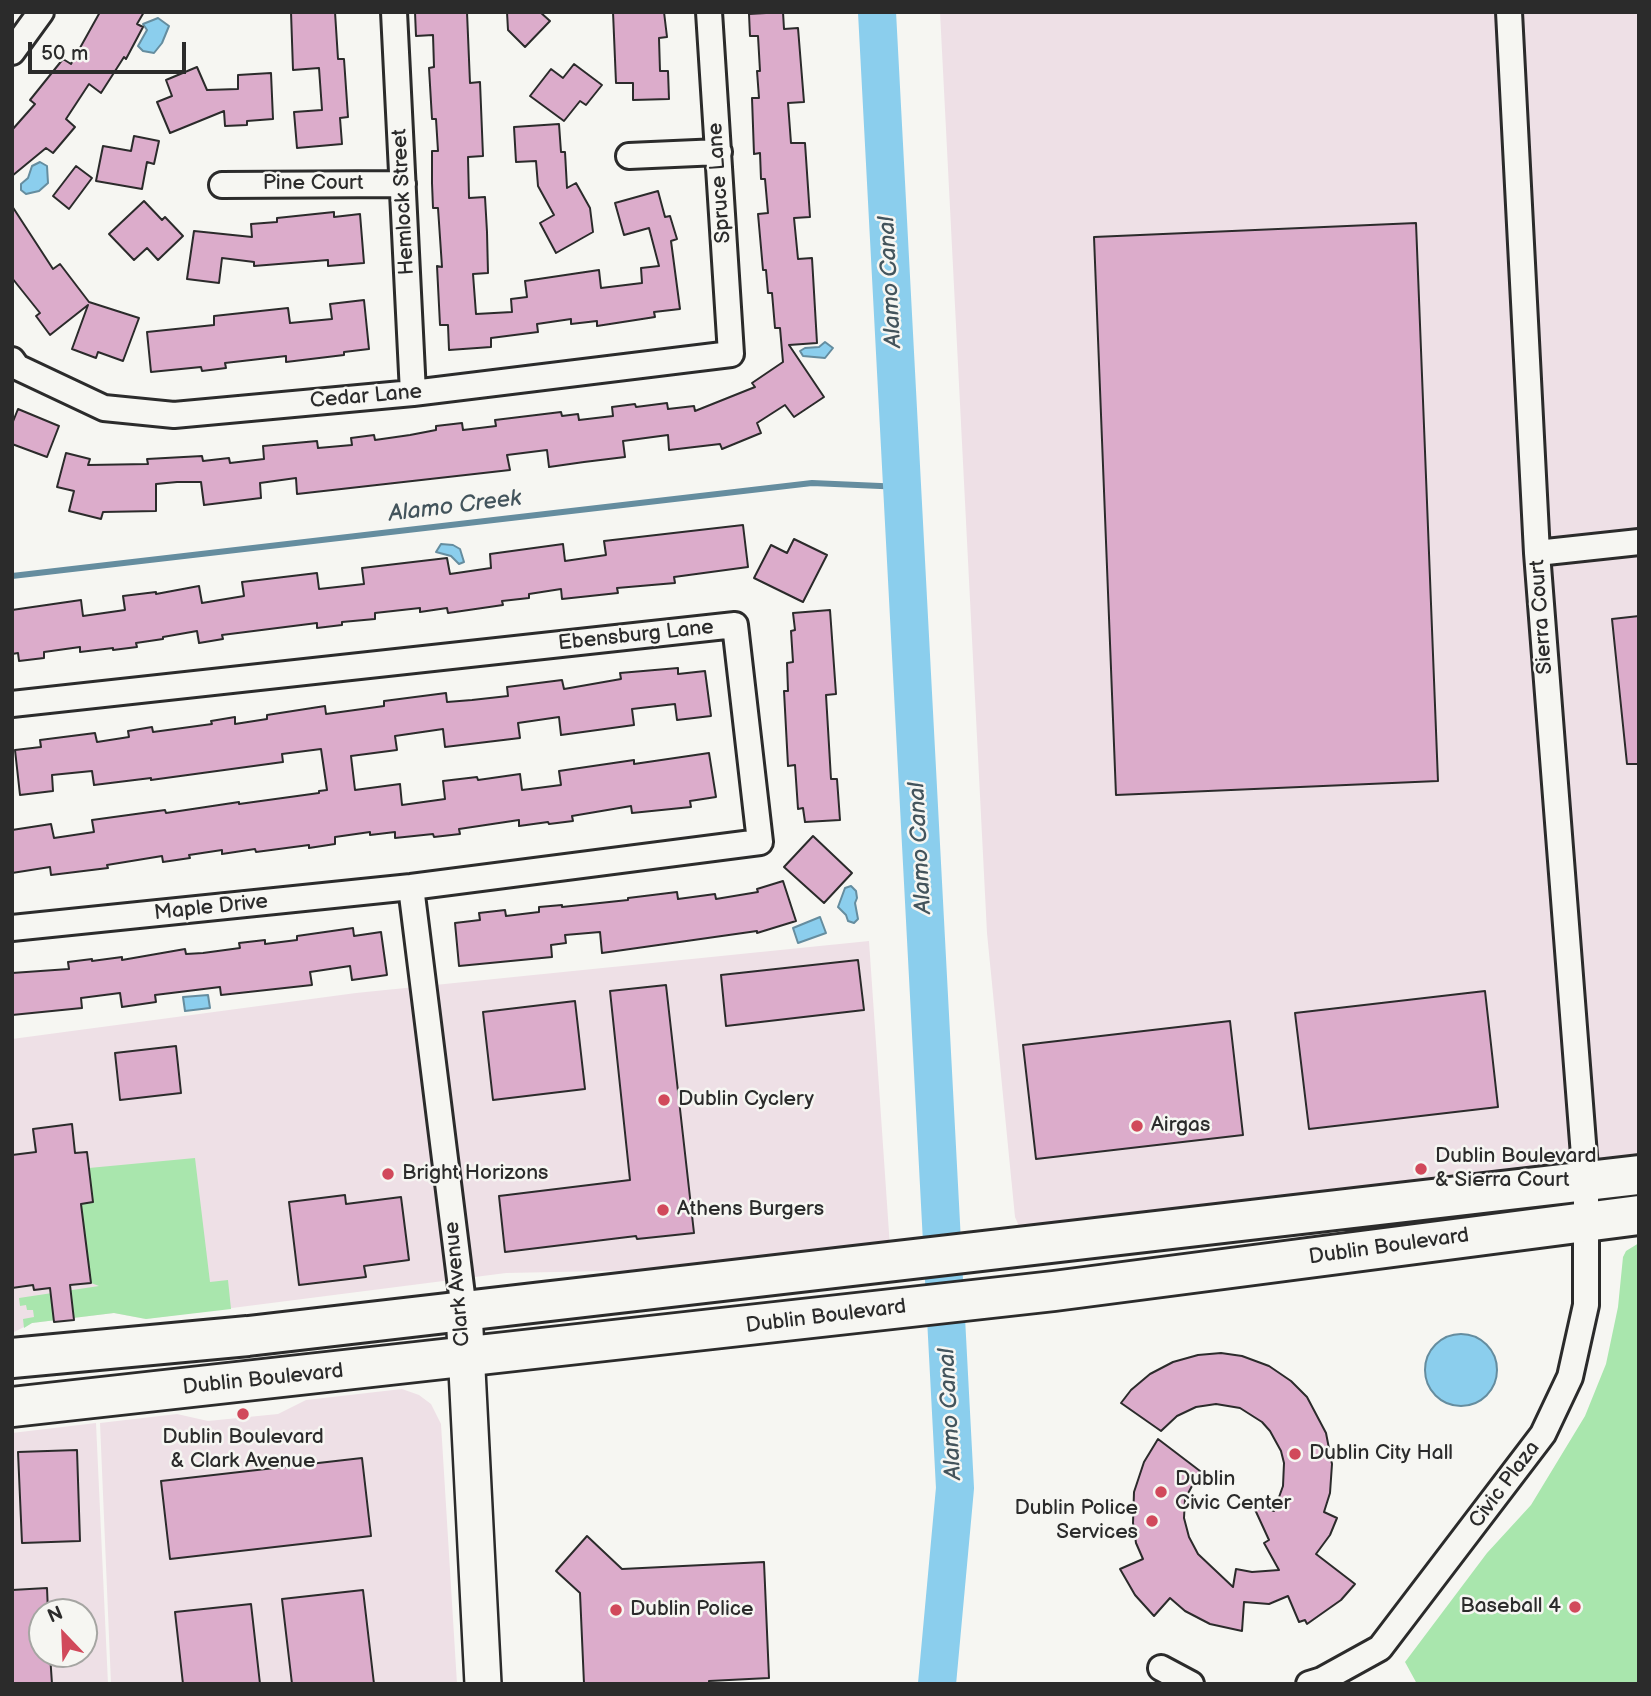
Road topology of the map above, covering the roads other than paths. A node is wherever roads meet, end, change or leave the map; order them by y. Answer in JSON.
{"nodes":[{"id":1,"x":41,"y":12,"type":"edge"},
{"id":2,"x":394,"y":12,"type":"edge"},
{"id":3,"x":709,"y":12,"type":"edge"},
{"id":4,"x":1509,"y":12,"type":"edge"},
{"id":5,"x":12,"y":52,"type":"edge"},
{"id":6,"x":719,"y":152,"type":"junction"},
{"id":7,"x":629,"y":156,"type":"dead end"},
{"id":8,"x":403,"y":184,"type":"junction"},
{"id":9,"x":222,"y":185,"type":"dead end"},
{"id":10,"x":731,"y":354,"type":"joint"},
{"id":11,"x":14,"y":366,"type":"edge"},
{"id":12,"x":413,"y":393,"type":"junction"},
{"id":13,"x":1639,"y":542,"type":"edge"},
{"id":14,"x":1538,"y":553,"type":"junction"},
{"id":15,"x":12,"y":704,"type":"edge"},
{"id":16,"x":411,"y":887,"type":"junction"},
{"id":17,"x":12,"y":928,"type":"edge"},
{"id":18,"x":1639,"y":1175,"type":"edge"},
{"id":19,"x":1586,"y":1181,"type":"junction"},
{"id":20,"x":1639,"y":1215,"type":"edge"},
{"id":21,"x":1586,"y":1221,"type":"junction"},
{"id":22,"x":464,"y":1311,"type":"junction"},
{"id":23,"x":465,"y":1357,"type":"junction"},
{"id":24,"x":12,"y":1358,"type":"edge"},
{"id":25,"x":12,"y":1407,"type":"edge"},
{"id":26,"x":1161,"y":1668,"type":"dead end"},
{"id":27,"x":483,"y":1684,"type":"edge"},
{"id":28,"x":1191,"y":1684,"type":"edge"},
{"id":29,"x":1309,"y":1684,"type":"edge"}],
"edges":[{"from":1,"to":5,"type":"street"},
{"from":2,"to":8,"type":"street","name":"Hemlock Street"},
{"from":3,"to":6,"type":"street","name":"Spruce Lane"},
{"from":4,"to":14,"type":"street","name":"Sierra Court"},
{"from":6,"to":7,"type":"street"},
{"from":6,"to":10,"type":"street","name":"Spruce Lane"},
{"from":8,"to":9,"type":"street","name":"Pine Court"},
{"from":8,"to":12,"type":"street","name":"Hemlock Street"},
{"from":10,"to":12,"type":"street","name":"Cedar Lane"},
{"from":11,"to":12,"type":"street","name":"Cedar Lane"},
{"from":13,"to":14,"type":"street"},
{"from":14,"to":19,"type":"street","name":"Sierra Court"},
{"from":15,"to":16,"type":"street","name":"Ebensburg Lane"},
{"from":16,"to":17,"type":"street","name":"Maple Drive"},
{"from":16,"to":22,"type":"street","name":"Clark Avenue"},
{"from":18,"to":19,"type":"main road","name":"Dublin Boulevard"},
{"from":19,"to":21,"type":"street","name":"Sierra Court"},
{"from":19,"to":22,"type":"main road","name":"Dublin Boulevard"},
{"from":20,"to":21,"type":"main road","name":"Dublin Boulevard"},
{"from":21,"to":23,"type":"main road","name":"Dublin Boulevard"},
{"from":21,"to":29,"type":"street","name":"Civic Plaza"},
{"from":22,"to":23,"type":"street","name":"Clark Avenue"},
{"from":22,"to":24,"type":"main road","name":"Dublin Boulevard"},
{"from":23,"to":25,"type":"main road","name":"Dublin Boulevard"},
{"from":23,"to":27,"type":"street","name":"Clark Avenue"},
{"from":26,"to":28,"type":"street"}]}
